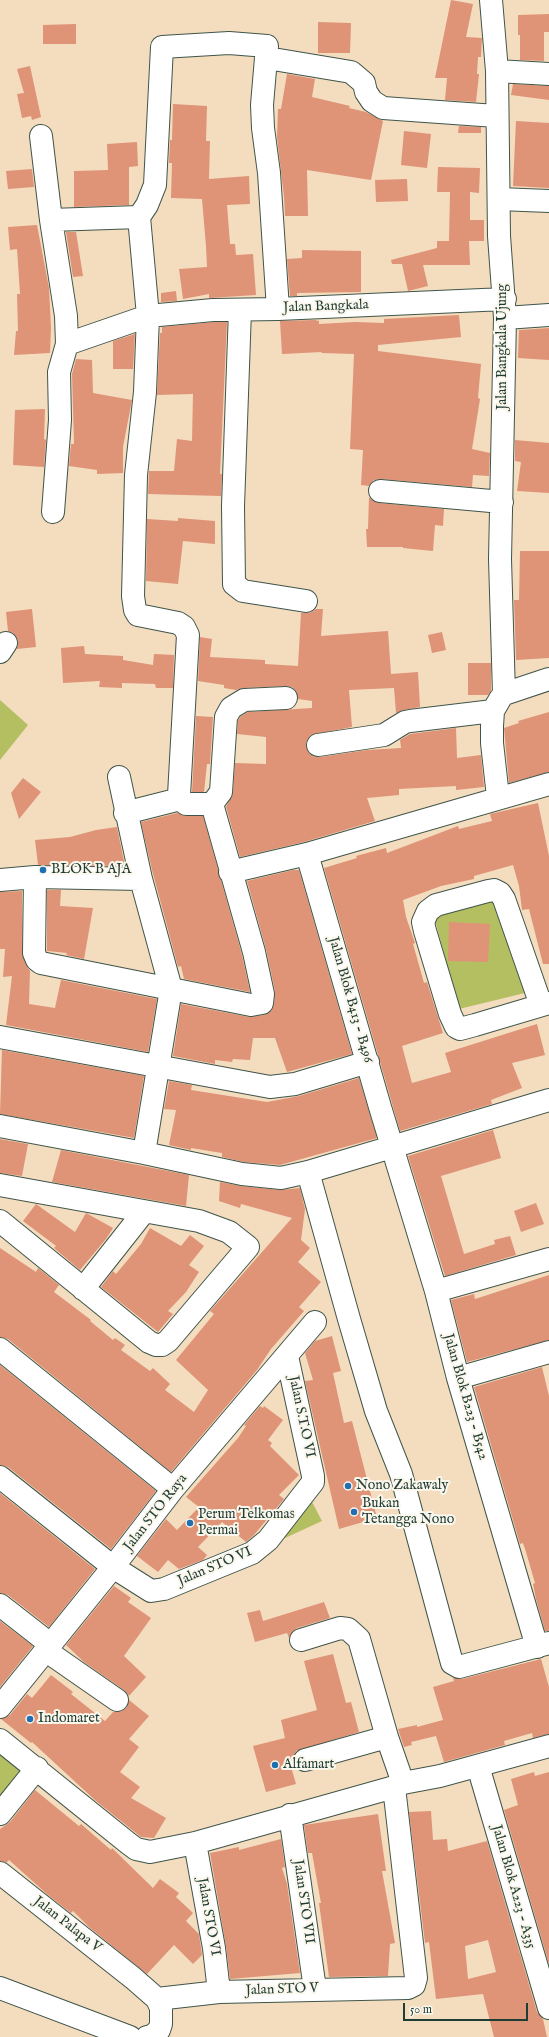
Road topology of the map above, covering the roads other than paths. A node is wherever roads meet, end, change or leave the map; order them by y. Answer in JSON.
{"nodes":[{"id":1,"x":491,"y":0,"type":"edge"},
{"id":2,"x":267,"y":58,"type":"junction"},
{"id":3,"x":497,"y":71,"type":"junction"},
{"id":4,"x":549,"y":74,"type":"edge"},
{"id":5,"x":496,"y":116,"type":"junction"},
{"id":6,"x":41,"y":136,"type":"dead end"},
{"id":7,"x":499,"y":199,"type":"junction"},
{"id":8,"x":549,"y":201,"type":"edge"},
{"id":9,"x":140,"y":217,"type":"junction"},
{"id":10,"x":51,"y":220,"type":"junction"},
{"id":11,"x":278,"y":309,"type":"junction"},
{"id":12,"x":505,"y":309,"type":"junction"},
{"id":13,"x":240,"y":310,"type":"junction"},
{"id":14,"x":549,"y":315,"type":"edge"},
{"id":15,"x":148,"y":316,"type":"junction"},
{"id":16,"x":67,"y":344,"type":"junction"},
{"id":17,"x":380,"y":492,"type":"dead end"},
{"id":18,"x":502,"y":502,"type":"junction"},
{"id":19,"x":53,"y":512,"type":"dead end"},
{"id":20,"x":306,"y":601,"type":"dead end"},
{"id":21,"x":549,"y":679,"type":"edge"},
{"id":22,"x":286,"y":698,"type":"dead end"},
{"id":23,"x":499,"y":702,"type":"junction"},
{"id":24,"x":318,"y":745,"type":"dead end"},
{"id":25,"x":118,"y":778,"type":"dead end"},
{"id":26,"x":548,"y":784,"type":"edge"},
{"id":27,"x":498,"y":798,"type":"junction"},
{"id":28,"x":180,"y":800,"type":"junction"},
{"id":29,"x":212,"y":804,"type":"junction"},
{"id":30,"x":125,"y":813,"type":"junction"},
{"id":31,"x":307,"y":854,"type":"junction"},
{"id":32,"x":230,"y":872,"type":"junction"},
{"id":33,"x":35,"y":878,"type":"junction"},
{"id":34,"x":141,"y":879,"type":"junction"},
{"id":35,"x":0,"y":880,"type":"edge"},
{"id":36,"x":172,"y":989,"type":"junction"},
{"id":37,"x":545,"y":1004,"type":"edge"},
{"id":38,"x":0,"y":1037,"type":"edge"},
{"id":39,"x":368,"y":1062,"type":"junction"},
{"id":40,"x":159,"y":1068,"type":"junction"},
{"id":41,"x":549,"y":1100,"type":"edge"},
{"id":42,"x":0,"y":1126,"type":"edge"},
{"id":43,"x":392,"y":1147,"type":"junction"},
{"id":44,"x":144,"y":1153,"type":"junction"},
{"id":45,"x":308,"y":1172,"type":"junction"},
{"id":46,"x":0,"y":1186,"type":"edge"},
{"id":47,"x":143,"y":1213,"type":"junction"},
{"id":48,"x":0,"y":1221,"type":"edge"},
{"id":49,"x":549,"y":1259,"type":"edge"},
{"id":50,"x":84,"y":1289,"type":"junction"},
{"id":51,"x":436,"y":1291,"type":"junction"},
{"id":52,"x":315,"y":1322,"type":"dead end"},
{"id":53,"x":0,"y":1349,"type":"edge"},
{"id":54,"x":549,"y":1352,"type":"edge"},
{"id":55,"x":287,"y":1356,"type":"junction"},
{"id":56,"x":458,"y":1378,"type":"junction"},
{"id":57,"x":0,"y":1477,"type":"edge"},
{"id":58,"x":314,"y":1478,"type":"joint"},
{"id":59,"x":173,"y":1489,"type":"junction"},
{"id":60,"x":113,"y":1567,"type":"junction"},
{"id":61,"x":0,"y":1604,"type":"edge"},
{"id":62,"x":301,"y":1640,"type":"dead end"},
{"id":63,"x":543,"y":1645,"type":"edge"},
{"id":64,"x":48,"y":1647,"type":"junction"},
{"id":65,"x":116,"y":1700,"type":"dead end"},
{"id":66,"x":0,"y":1708,"type":"edge"},
{"id":67,"x":386,"y":1737,"type":"junction"},
{"id":68,"x":0,"y":1740,"type":"edge"},
{"id":69,"x":549,"y":1746,"type":"edge"},
{"id":70,"x":305,"y":1760,"type":"dead end"},
{"id":71,"x":478,"y":1766,"type":"junction"},
{"id":72,"x":37,"y":1768,"type":"junction"},
{"id":73,"x":398,"y":1785,"type":"junction"},
{"id":74,"x":0,"y":1814,"type":"edge"},
{"id":75,"x":290,"y":1815,"type":"junction"},
{"id":76,"x":195,"y":1843,"type":"junction"},
{"id":77,"x":0,"y":1872,"type":"edge"},
{"id":78,"x":0,"y":1988,"type":"edge"},
{"id":79,"x":315,"y":1989,"type":"junction"},
{"id":80,"x":219,"y":1992,"type":"junction"},
{"id":81,"x":157,"y":1999,"type":"junction"},
{"id":82,"x":549,"y":2008,"type":"edge"},
{"id":83,"x":130,"y":2037,"type":"edge"},
{"id":84,"x":147,"y":2037,"type":"edge"}],
"edges":[{"from":1,"to":3,"type":"street","name":"Jalan Bangkala Ujung"},
{"from":2,"to":5,"type":"street"},
{"from":2,"to":9,"type":"street"},
{"from":2,"to":11,"type":"street"},
{"from":3,"to":4,"type":"street"},
{"from":3,"to":5,"type":"street","name":"Jalan Bangkala Ujung"},
{"from":5,"to":7,"type":"street","name":"Jalan Bangkala Ujung"},
{"from":6,"to":10,"type":"street"},
{"from":7,"to":8,"type":"street"},
{"from":7,"to":12,"type":"street","name":"Jalan Bangkala Ujung"},
{"from":9,"to":10,"type":"street"},
{"from":9,"to":15,"type":"street"},
{"from":10,"to":16,"type":"street"},
{"from":11,"to":12,"type":"street","name":"Jalan Bangkala"},
{"from":11,"to":13,"type":"street","name":"Jalan Bangkala"},
{"from":12,"to":14,"type":"street","name":"Jalan Bangkala"},
{"from":12,"to":18,"type":"street","name":"Jalan Bangkala Ujung"},
{"from":13,"to":15,"type":"street","name":"Jalan Bangkala"},
{"from":13,"to":20,"type":"street"},
{"from":15,"to":16,"type":"street","name":"Jalan Bangkala"},
{"from":15,"to":28,"type":"street"},
{"from":16,"to":19,"type":"street"},
{"from":17,"to":18,"type":"street"},
{"from":18,"to":23,"type":"street","name":"Jalan Bangkala Ujung"},
{"from":21,"to":23,"type":"street"},
{"from":22,"to":29,"type":"street"},
{"from":23,"to":24,"type":"street"},
{"from":23,"to":27,"type":"street","name":"Jalan Bangkala Ujung"},
{"from":25,"to":30,"type":"street"},
{"from":26,"to":27,"type":"street"},
{"from":27,"to":31,"type":"street"},
{"from":28,"to":29,"type":"street"},
{"from":28,"to":30,"type":"street"},
{"from":29,"to":32,"type":"street"},
{"from":30,"to":34,"type":"street"},
{"from":31,"to":32,"type":"street"},
{"from":31,"to":39,"type":"street","name":"Jalan Blok B413 - B496"},
{"from":32,"to":36,"type":"street"},
{"from":33,"to":34,"type":"street"},
{"from":33,"to":35,"type":"street"},
{"from":33,"to":36,"type":"street"},
{"from":34,"to":36,"type":"street"},
{"from":36,"to":40,"type":"street"},
{"from":37,"to":37,"type":"street"},
{"from":38,"to":40,"type":"street"},
{"from":39,"to":40,"type":"street"},
{"from":39,"to":43,"type":"street","name":"Jalan Blok B413 - B496"},
{"from":40,"to":44,"type":"street"},
{"from":41,"to":43,"type":"street"},
{"from":42,"to":44,"type":"street"},
{"from":43,"to":45,"type":"street"},
{"from":43,"to":51,"type":"street","name":"Jalan Blok B223 - B542"},
{"from":44,"to":45,"type":"street"},
{"from":45,"to":63,"type":"street"},
{"from":46,"to":47,"type":"street"},
{"from":47,"to":50,"type":"street"},
{"from":47,"to":50,"type":"street"},
{"from":48,"to":50,"type":"street"},
{"from":49,"to":51,"type":"street"},
{"from":51,"to":56,"type":"street","name":"Jalan Blok B223 - B542"},
{"from":52,"to":55,"type":"street","name":"Jalan STO Raya"},
{"from":53,"to":59,"type":"street"},
{"from":54,"to":56,"type":"street"},
{"from":55,"to":58,"type":"street","name":"Jalan S.T.O VI"},
{"from":55,"to":59,"type":"street","name":"Jalan STO Raya"},
{"from":56,"to":63,"type":"street","name":"Jalan Blok B223 - B542"},
{"from":57,"to":60,"type":"street","name":"Jalan STO VI"},
{"from":58,"to":60,"type":"street","name":"Jalan STO VI"},
{"from":59,"to":60,"type":"street","name":"Jalan STO Raya"},
{"from":60,"to":64,"type":"street","name":"Jalan STO Raya"},
{"from":61,"to":64,"type":"street"},
{"from":62,"to":67,"type":"street"},
{"from":64,"to":65,"type":"street"},
{"from":64,"to":66,"type":"street","name":"Jalan STO Raya"},
{"from":67,"to":70,"type":"street"},
{"from":67,"to":73,"type":"street"},
{"from":68,"to":72,"type":"street"},
{"from":69,"to":71,"type":"street"},
{"from":71,"to":73,"type":"street"},
{"from":71,"to":82,"type":"street","name":"Jalan Blok A223 - A335"},
{"from":72,"to":74,"type":"street"},
{"from":72,"to":76,"type":"street"},
{"from":73,"to":75,"type":"street"},
{"from":73,"to":79,"type":"street","name":"Jalan STO V"},
{"from":75,"to":76,"type":"street"},
{"from":75,"to":79,"type":"street","name":"Jalan STO VII"},
{"from":76,"to":80,"type":"street","name":"Jalan STO VI"},
{"from":77,"to":81,"type":"street","name":"Jalan Palapa V"},
{"from":78,"to":83,"type":"street"},
{"from":79,"to":80,"type":"street","name":"Jalan STO V"},
{"from":80,"to":81,"type":"street","name":"Jalan STO V"},
{"from":81,"to":84,"type":"street"}]}
